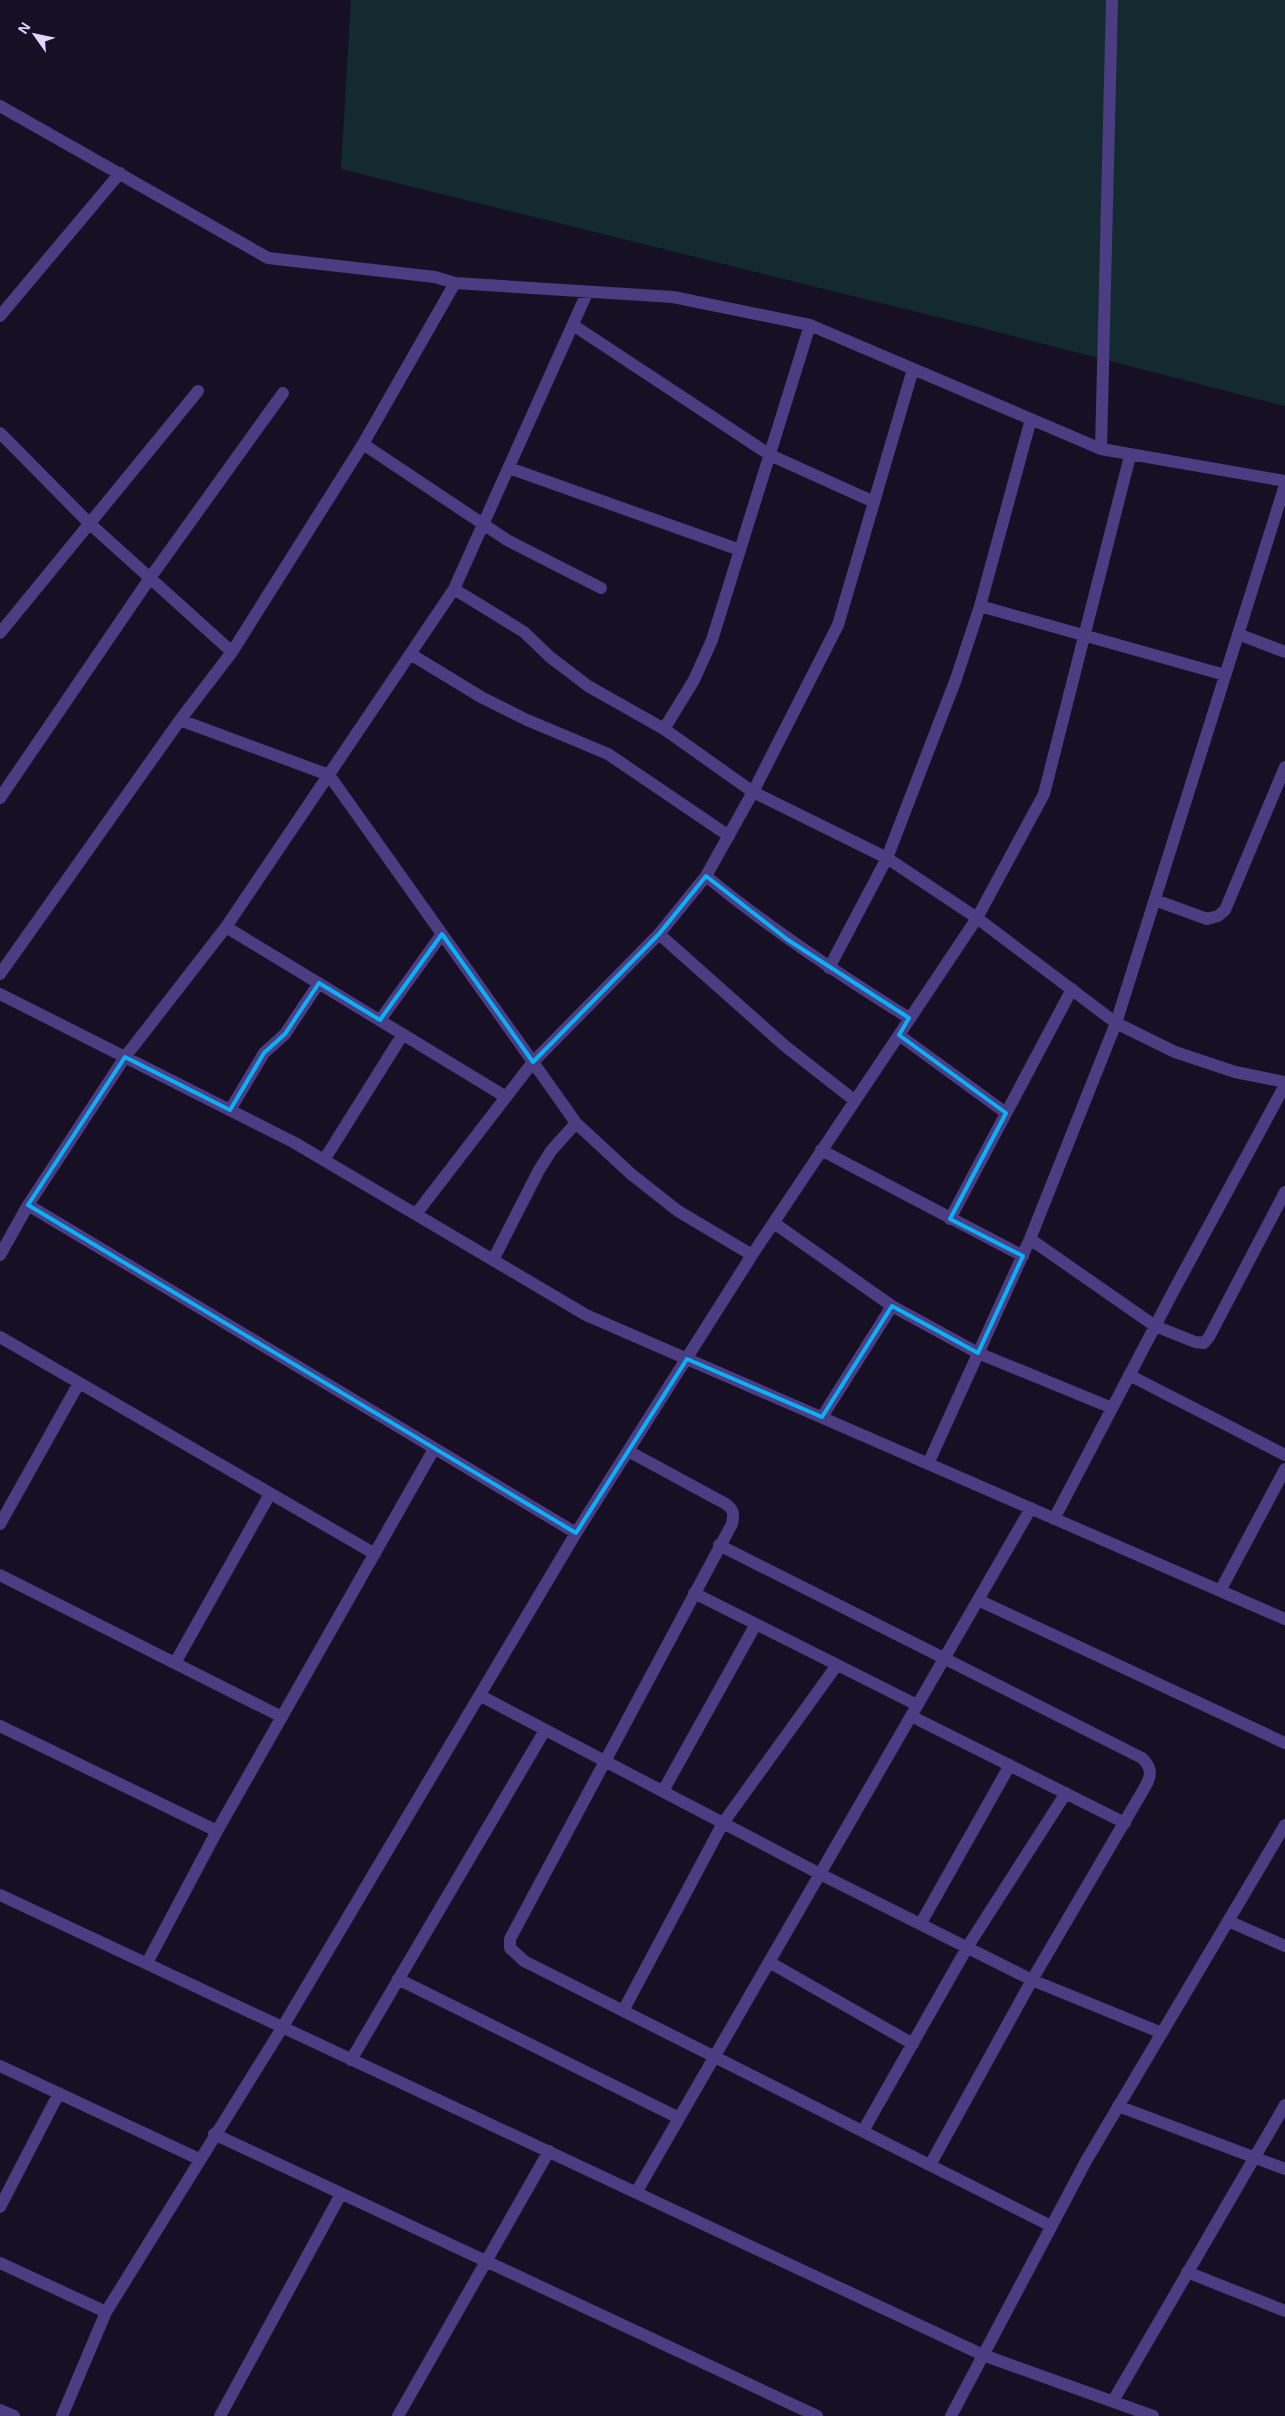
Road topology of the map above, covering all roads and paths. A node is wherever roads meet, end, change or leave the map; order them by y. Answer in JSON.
{"nodes":[{"id":1,"x":1112,"y":0,"type":"edge"},
{"id":2,"x":0,"y":106,"type":"edge"},
{"id":3,"x":120,"y":173,"type":"junction"},
{"id":4,"x":455,"y":284,"type":"junction"},
{"id":5,"x":587,"y":293,"type":"junction"},
{"id":6,"x":0,"y":316,"type":"edge"},
{"id":7,"x":573,"y":325,"type":"junction"},
{"id":8,"x":810,"y":325,"type":"junction"},
{"id":9,"x":913,"y":369,"type":"junction"},
{"id":10,"x":198,"y":391,"type":"dead end"},
{"id":11,"x":283,"y":393,"type":"dead end"},
{"id":12,"x":1031,"y":419,"type":"junction"},
{"id":13,"x":0,"y":433,"type":"edge"},
{"id":14,"x":364,"y":444,"type":"junction"},
{"id":15,"x":1101,"y":449,"type":"junction"},
{"id":16,"x":770,"y":455,"type":"junction"},
{"id":17,"x":1130,"y":456,"type":"junction"},
{"id":18,"x":508,"y":468,"type":"junction"},
{"id":19,"x":1285,"y":483,"type":"edge"},
{"id":20,"x":874,"y":502,"type":"junction"},
{"id":21,"x":89,"y":523,"type":"junction"},
{"id":22,"x":483,"y":524,"type":"junction"},
{"id":23,"x":740,"y":550,"type":"junction"},
{"id":24,"x":150,"y":578,"type":"junction"},
{"id":25,"x":601,"y":588,"type":"dead end"},
{"id":26,"x":454,"y":589,"type":"junction"},
{"id":27,"x":980,"y":606,"type":"junction"},
{"id":28,"x":0,"y":633,"type":"edge"},
{"id":29,"x":1085,"y":634,"type":"junction"},
{"id":30,"x":1238,"y":634,"type":"junction"},
{"id":31,"x":232,"y":652,"type":"junction"},
{"id":32,"x":1285,"y":652,"type":"edge"},
{"id":33,"x":412,"y":655,"type":"junction"},
{"id":34,"x":1225,"y":675,"type":"junction"},
{"id":35,"x":180,"y":720,"type":"junction"},
{"id":36,"x":664,"y":729,"type":"junction"},
{"id":37,"x":1285,"y":767,"type":"edge"},
{"id":38,"x":329,"y":775,"type":"junction"},
{"id":39,"x":753,"y":792,"type":"junction"},
{"id":40,"x":0,"y":798,"type":"edge"},
{"id":41,"x":729,"y":836,"type":"junction"},
{"id":42,"x":887,"y":858,"type":"junction"},
{"id":43,"x":706,"y":876,"type":"junction"},
{"id":44,"x":1155,"y":900,"type":"junction"},
{"id":45,"x":977,"y":918,"type":"junction"},
{"id":46,"x":226,"y":927,"type":"junction"},
{"id":47,"x":442,"y":934,"type":"junction"},
{"id":48,"x":659,"y":934,"type":"junction"},
{"id":49,"x":829,"y":968,"type":"junction"},
{"id":50,"x":0,"y":974,"type":"edge"},
{"id":51,"x":319,"y":983,"type":"junction"},
{"id":52,"x":1072,"y":989,"type":"junction"},
{"id":53,"x":0,"y":994,"type":"edge"},
{"id":54,"x":909,"y":1018,"type":"junction"},
{"id":55,"x":380,"y":1020,"type":"junction"},
{"id":56,"x":1116,"y":1023,"type":"junction"},
{"id":57,"x":402,"y":1034,"type":"junction"},
{"id":58,"x":899,"y":1035,"type":"junction"},
{"id":59,"x":125,"y":1057,"type":"junction"},
{"id":60,"x":533,"y":1062,"type":"junction"},
{"id":61,"x":1285,"y":1084,"type":"edge"},
{"id":62,"x":506,"y":1097,"type":"junction"},
{"id":63,"x":854,"y":1100,"type":"junction"},
{"id":64,"x":230,"y":1110,"type":"junction"},
{"id":65,"x":1006,"y":1113,"type":"junction"},
{"id":66,"x":576,"y":1123,"type":"junction"},
{"id":67,"x":820,"y":1150,"type":"junction"},
{"id":68,"x":324,"y":1160,"type":"junction"},
{"id":69,"x":1285,"y":1192,"type":"edge"},
{"id":70,"x":28,"y":1205,"type":"junction"},
{"id":71,"x":416,"y":1214,"type":"junction"},
{"id":72,"x":950,"y":1220,"type":"junction"},
{"id":73,"x":774,"y":1223,"type":"junction"},
{"id":74,"x":1030,"y":1239,"type":"junction"},
{"id":75,"x":0,"y":1254,"type":"edge"},
{"id":76,"x":752,"y":1255,"type":"junction"},
{"id":77,"x":1023,"y":1256,"type":"junction"},
{"id":78,"x":493,"y":1260,"type":"junction"},
{"id":79,"x":892,"y":1306,"type":"junction"},
{"id":80,"x":1155,"y":1326,"type":"junction"},
{"id":81,"x":0,"y":1338,"type":"edge"},
{"id":82,"x":978,"y":1353,"type":"junction"},
{"id":83,"x":687,"y":1359,"type":"junction"},
{"id":84,"x":1129,"y":1375,"type":"junction"},
{"id":85,"x":79,"y":1383,"type":"junction"},
{"id":86,"x":1112,"y":1408,"type":"junction"},
{"id":87,"x":822,"y":1418,"type":"junction"},
{"id":88,"x":434,"y":1449,"type":"junction"},
{"id":89,"x":630,"y":1452,"type":"junction"},
{"id":90,"x":1285,"y":1455,"type":"edge"},
{"id":91,"x":928,"y":1464,"type":"junction"},
{"id":92,"x":1285,"y":1470,"type":"edge"},
{"id":93,"x":270,"y":1494,"type":"junction"},
{"id":94,"x":1031,"y":1508,"type":"junction"},
{"id":95,"x":1054,"y":1519,"type":"junction"},
{"id":96,"x":0,"y":1524,"type":"edge"},
{"id":97,"x":576,"y":1533,"type":"junction"},
{"id":98,"x":720,"y":1545,"type":"junction"},
{"id":99,"x":375,"y":1554,"type":"junction"},
{"id":100,"x":0,"y":1575,"type":"edge"},
{"id":101,"x":1220,"y":1591,"type":"junction"},
{"id":102,"x":694,"y":1593,"type":"junction"},
{"id":103,"x":978,"y":1600,"type":"junction"},
{"id":104,"x":1285,"y":1619,"type":"edge"},
{"id":105,"x":756,"y":1624,"type":"junction"},
{"id":106,"x":945,"y":1658,"type":"junction"},
{"id":107,"x":175,"y":1663,"type":"junction"},
{"id":108,"x":837,"y":1665,"type":"junction"},
{"id":109,"x":481,"y":1696,"type":"junction"},
{"id":110,"x":914,"y":1710,"type":"junction"},
{"id":111,"x":282,"y":1717,"type":"junction"},
{"id":112,"x":0,"y":1726,"type":"edge"},
{"id":113,"x":545,"y":1730,"type":"junction"},
{"id":114,"x":1285,"y":1742,"type":"edge"},
{"id":115,"x":605,"y":1761,"type":"junction"},
{"id":116,"x":1010,"y":1765,"type":"junction"},
{"id":117,"x":662,"y":1791,"type":"junction"},
{"id":118,"x":1066,"y":1793,"type":"junction"},
{"id":119,"x":723,"y":1823,"type":"junction"},
{"id":120,"x":1124,"y":1823,"type":"junction"},
{"id":121,"x":1285,"y":1825,"type":"edge"},
{"id":122,"x":217,"y":1831,"type":"junction"},
{"id":123,"x":820,"y":1874,"type":"junction"},
{"id":124,"x":0,"y":1895,"type":"edge"},
{"id":125,"x":1228,"y":1921,"type":"junction"},
{"id":126,"x":921,"y":1923,"type":"junction"},
{"id":127,"x":968,"y":1946,"type":"junction"},
{"id":128,"x":1285,"y":1946,"type":"edge"},
{"id":129,"x":769,"y":1962,"type":"junction"},
{"id":130,"x":147,"y":1963,"type":"junction"},
{"id":131,"x":398,"y":1979,"type":"junction"},
{"id":132,"x":1032,"y":1980,"type":"junction"},
{"id":133,"x":623,"y":2011,"type":"junction"},
{"id":134,"x":282,"y":2028,"type":"junction"},
{"id":135,"x":1162,"y":2033,"type":"junction"},
{"id":136,"x":913,"y":2044,"type":"junction"},
{"id":137,"x":714,"y":2057,"type":"junction"},
{"id":138,"x":351,"y":2060,"type":"junction"},
{"id":139,"x":0,"y":2066,"type":"edge"},
{"id":140,"x":59,"y":2093,"type":"junction"},
{"id":141,"x":1285,"y":2105,"type":"edge"},
{"id":142,"x":1118,"y":2106,"type":"junction"},
{"id":143,"x":679,"y":2118,"type":"junction"},
{"id":144,"x":863,"y":2132,"type":"junction"},
{"id":145,"x":214,"y":2134,"type":"junction"},
{"id":146,"x":548,"y":2150,"type":"junction"},
{"id":147,"x":1253,"y":2157,"type":"junction"},
{"id":148,"x":200,"y":2158,"type":"junction"},
{"id":149,"x":930,"y":2165,"type":"junction"},
{"id":150,"x":1285,"y":2169,"type":"edge"},
{"id":151,"x":637,"y":2191,"type":"junction"},
{"id":152,"x":341,"y":2194,"type":"junction"},
{"id":153,"x":0,"y":2207,"type":"edge"},
{"id":154,"x":1051,"y":2226,"type":"junction"},
{"id":155,"x":0,"y":2263,"type":"edge"},
{"id":156,"x":487,"y":2263,"type":"junction"},
{"id":157,"x":1187,"y":2272,"type":"junction"},
{"id":158,"x":1285,"y":2311,"type":"edge"},
{"id":159,"x":106,"y":2312,"type":"junction"},
{"id":160,"x":983,"y":2355,"type":"junction"},
{"id":161,"x":1113,"y":2401,"type":"junction"},
{"id":162,"x":0,"y":2410,"type":"edge"},
{"id":163,"x":14,"y":2416,"type":"edge"},
{"id":164,"x":62,"y":2416,"type":"edge"},
{"id":165,"x":220,"y":2416,"type":"edge"},
{"id":166,"x":398,"y":2416,"type":"edge"},
{"id":167,"x":817,"y":2416,"type":"edge"},
{"id":168,"x":951,"y":2416,"type":"edge"},
{"id":169,"x":1153,"y":2416,"type":"edge"}],
"edges":[{"from":1,"to":15,"type":"street"},
{"from":2,"to":3,"type":"street"},
{"from":3,"to":4,"type":"street"},
{"from":3,"to":6,"type":"street"},
{"from":4,"to":5,"type":"street"},
{"from":4,"to":14,"type":"street"},
{"from":5,"to":7,"type":"street"},
{"from":5,"to":8,"type":"street"},
{"from":7,"to":16,"type":"street"},
{"from":7,"to":18,"type":"street"},
{"from":8,"to":9,"type":"street"},
{"from":8,"to":16,"type":"street"},
{"from":9,"to":12,"type":"street"},
{"from":9,"to":20,"type":"street"},
{"from":10,"to":21,"type":"street"},
{"from":11,"to":24,"type":"street"},
{"from":12,"to":15,"type":"street"},
{"from":12,"to":27,"type":"street"},
{"from":13,"to":21,"type":"street"},
{"from":14,"to":22,"type":"street"},
{"from":14,"to":31,"type":"street"},
{"from":15,"to":17,"type":"street"},
{"from":16,"to":20,"type":"street"},
{"from":16,"to":23,"type":"street"},
{"from":17,"to":19,"type":"street"},
{"from":17,"to":29,"type":"street"},
{"from":18,"to":22,"type":"street"},
{"from":18,"to":23,"type":"street"},
{"from":19,"to":30,"type":"street"},
{"from":20,"to":39,"type":"street"},
{"from":21,"to":24,"type":"street"},
{"from":21,"to":28,"type":"street"},
{"from":22,"to":25,"type":"street"},
{"from":22,"to":26,"type":"street"},
{"from":23,"to":36,"type":"street"},
{"from":24,"to":31,"type":"street"},
{"from":24,"to":40,"type":"street"},
{"from":26,"to":33,"type":"street"},
{"from":26,"to":36,"type":"street"},
{"from":27,"to":29,"type":"street"},
{"from":27,"to":42,"type":"street"},
{"from":29,"to":34,"type":"street"},
{"from":29,"to":45,"type":"street"},
{"from":30,"to":32,"type":"street"},
{"from":30,"to":34,"type":"street"},
{"from":31,"to":35,"type":"street"},
{"from":33,"to":38,"type":"street"},
{"from":33,"to":41,"type":"street"},
{"from":34,"to":44,"type":"street"},
{"from":35,"to":38,"type":"street"},
{"from":35,"to":50,"type":"street"},
{"from":36,"to":39,"type":"street"},
{"from":37,"to":44,"type":"street"},
{"from":38,"to":46,"type":"street"},
{"from":38,"to":47,"type":"street"},
{"from":39,"to":41,"type":"street"},
{"from":39,"to":42,"type":"street"},
{"from":41,"to":43,"type":"street"},
{"from":42,"to":45,"type":"street"},
{"from":42,"to":49,"type":"street"},
{"from":43,"to":48,"type":"street"},
{"from":43,"to":49,"type":"street"},
{"from":44,"to":56,"type":"street"},
{"from":45,"to":52,"type":"street"},
{"from":45,"to":54,"type":"street"},
{"from":46,"to":51,"type":"street"},
{"from":46,"to":59,"type":"street"},
{"from":47,"to":55,"type":"street"},
{"from":47,"to":60,"type":"street"},
{"from":48,"to":60,"type":"street"},
{"from":48,"to":63,"type":"street"},
{"from":49,"to":54,"type":"street"},
{"from":51,"to":55,"type":"street"},
{"from":51,"to":64,"type":"street"},
{"from":52,"to":56,"type":"street"},
{"from":52,"to":65,"type":"street"},
{"from":53,"to":59,"type":"street"},
{"from":54,"to":58,"type":"street"},
{"from":55,"to":57,"type":"street"},
{"from":56,"to":61,"type":"street"},
{"from":56,"to":74,"type":"street"},
{"from":57,"to":62,"type":"street"},
{"from":57,"to":68,"type":"street"},
{"from":58,"to":63,"type":"street"},
{"from":58,"to":65,"type":"street"},
{"from":59,"to":64,"type":"street"},
{"from":59,"to":70,"type":"street"},
{"from":60,"to":62,"type":"street"},
{"from":60,"to":66,"type":"street"},
{"from":61,"to":80,"type":"street"},
{"from":62,"to":71,"type":"street"},
{"from":63,"to":67,"type":"street"},
{"from":64,"to":68,"type":"street"},
{"from":65,"to":72,"type":"street"},
{"from":66,"to":76,"type":"street"},
{"from":66,"to":78,"type":"street"},
{"from":67,"to":72,"type":"street"},
{"from":67,"to":73,"type":"street"},
{"from":68,"to":71,"type":"street"},
{"from":69,"to":80,"type":"street"},
{"from":70,"to":75,"type":"street"},
{"from":70,"to":88,"type":"street"},
{"from":71,"to":78,"type":"street"},
{"from":72,"to":77,"type":"street"},
{"from":73,"to":76,"type":"street"},
{"from":73,"to":79,"type":"street"},
{"from":74,"to":77,"type":"street"},
{"from":74,"to":80,"type":"street"},
{"from":76,"to":83,"type":"street"},
{"from":77,"to":82,"type":"street"},
{"from":78,"to":83,"type":"street"},
{"from":79,"to":82,"type":"street"},
{"from":79,"to":87,"type":"street"},
{"from":80,"to":84,"type":"street"},
{"from":81,"to":85,"type":"street"},
{"from":82,"to":86,"type":"street"},
{"from":82,"to":91,"type":"street"},
{"from":83,"to":87,"type":"street"},
{"from":83,"to":89,"type":"street"},
{"from":84,"to":86,"type":"street"},
{"from":84,"to":90,"type":"street"},
{"from":85,"to":93,"type":"street"},
{"from":85,"to":96,"type":"street"},
{"from":86,"to":95,"type":"street"},
{"from":87,"to":91,"type":"street"},
{"from":88,"to":97,"type":"street"},
{"from":88,"to":99,"type":"street"},
{"from":89,"to":97,"type":"street"},
{"from":89,"to":98,"type":"street"},
{"from":91,"to":94,"type":"street"},
{"from":92,"to":101,"type":"street"},
{"from":93,"to":99,"type":"street"},
{"from":93,"to":107,"type":"street"},
{"from":94,"to":95,"type":"street"},
{"from":94,"to":103,"type":"street"},
{"from":95,"to":101,"type":"street"},
{"from":97,"to":109,"type":"street"},
{"from":98,"to":102,"type":"street"},
{"from":98,"to":106,"type":"street"},
{"from":99,"to":111,"type":"street"},
{"from":100,"to":107,"type":"street"},
{"from":101,"to":104,"type":"street"},
{"from":102,"to":105,"type":"street"},
{"from":102,"to":115,"type":"street"},
{"from":103,"to":106,"type":"street"},
{"from":103,"to":114,"type":"street"},
{"from":105,"to":108,"type":"street"},
{"from":105,"to":117,"type":"street"},
{"from":106,"to":110,"type":"street"},
{"from":106,"to":120,"type":"street"},
{"from":107,"to":111,"type":"street"},
{"from":108,"to":110,"type":"street"},
{"from":108,"to":119,"type":"street"},
{"from":109,"to":113,"type":"street"},
{"from":109,"to":134,"type":"street"},
{"from":110,"to":116,"type":"street"},
{"from":110,"to":123,"type":"street"},
{"from":111,"to":122,"type":"street"},
{"from":112,"to":122,"type":"street"},
{"from":113,"to":115,"type":"street"},
{"from":113,"to":131,"type":"street"},
{"from":115,"to":117,"type":"street"},
{"from":115,"to":133,"type":"street"},
{"from":116,"to":118,"type":"street"},
{"from":116,"to":126,"type":"street"},
{"from":117,"to":119,"type":"street"},
{"from":118,"to":120,"type":"street"},
{"from":118,"to":127,"type":"street"},
{"from":119,"to":123,"type":"street"},
{"from":119,"to":133,"type":"street"},
{"from":120,"to":132,"type":"street"},
{"from":121,"to":125,"type":"street"},
{"from":122,"to":130,"type":"street"},
{"from":123,"to":126,"type":"street"},
{"from":123,"to":129,"type":"street"},
{"from":124,"to":130,"type":"street"},
{"from":125,"to":128,"type":"street"},
{"from":125,"to":135,"type":"street"},
{"from":126,"to":127,"type":"street"},
{"from":127,"to":132,"type":"street"},
{"from":127,"to":136,"type":"street"},
{"from":129,"to":136,"type":"street"},
{"from":129,"to":137,"type":"street"},
{"from":130,"to":134,"type":"street"},
{"from":131,"to":138,"type":"street"},
{"from":131,"to":143,"type":"street"},
{"from":132,"to":135,"type":"street"},
{"from":132,"to":149,"type":"street"},
{"from":133,"to":137,"type":"street"},
{"from":134,"to":138,"type":"street"},
{"from":134,"to":145,"type":"street"},
{"from":135,"to":142,"type":"street"},
{"from":136,"to":144,"type":"street"},
{"from":137,"to":143,"type":"street"},
{"from":137,"to":144,"type":"street"},
{"from":138,"to":146,"type":"street"},
{"from":139,"to":140,"type":"street"},
{"from":140,"to":148,"type":"street"},
{"from":140,"to":153,"type":"street"},
{"from":141,"to":147,"type":"street"},
{"from":142,"to":147,"type":"street"},
{"from":142,"to":154,"type":"street"},
{"from":143,"to":151,"type":"street"},
{"from":144,"to":149,"type":"street"},
{"from":145,"to":148,"type":"street"},
{"from":145,"to":152,"type":"street"},
{"from":146,"to":151,"type":"street"},
{"from":146,"to":156,"type":"street"},
{"from":147,"to":150,"type":"street"},
{"from":147,"to":157,"type":"street"},
{"from":148,"to":159,"type":"street"},
{"from":149,"to":154,"type":"street"},
{"from":151,"to":160,"type":"street"},
{"from":152,"to":156,"type":"street"},
{"from":152,"to":165,"type":"street"},
{"from":154,"to":160,"type":"street"},
{"from":155,"to":159,"type":"street"},
{"from":156,"to":166,"type":"street"},
{"from":156,"to":167,"type":"street"},
{"from":157,"to":158,"type":"street"},
{"from":157,"to":161,"type":"street"},
{"from":159,"to":164,"type":"street"},
{"from":160,"to":161,"type":"street"},
{"from":160,"to":168,"type":"street"},
{"from":161,"to":169,"type":"street"},
{"from":162,"to":163,"type":"street"}]}
